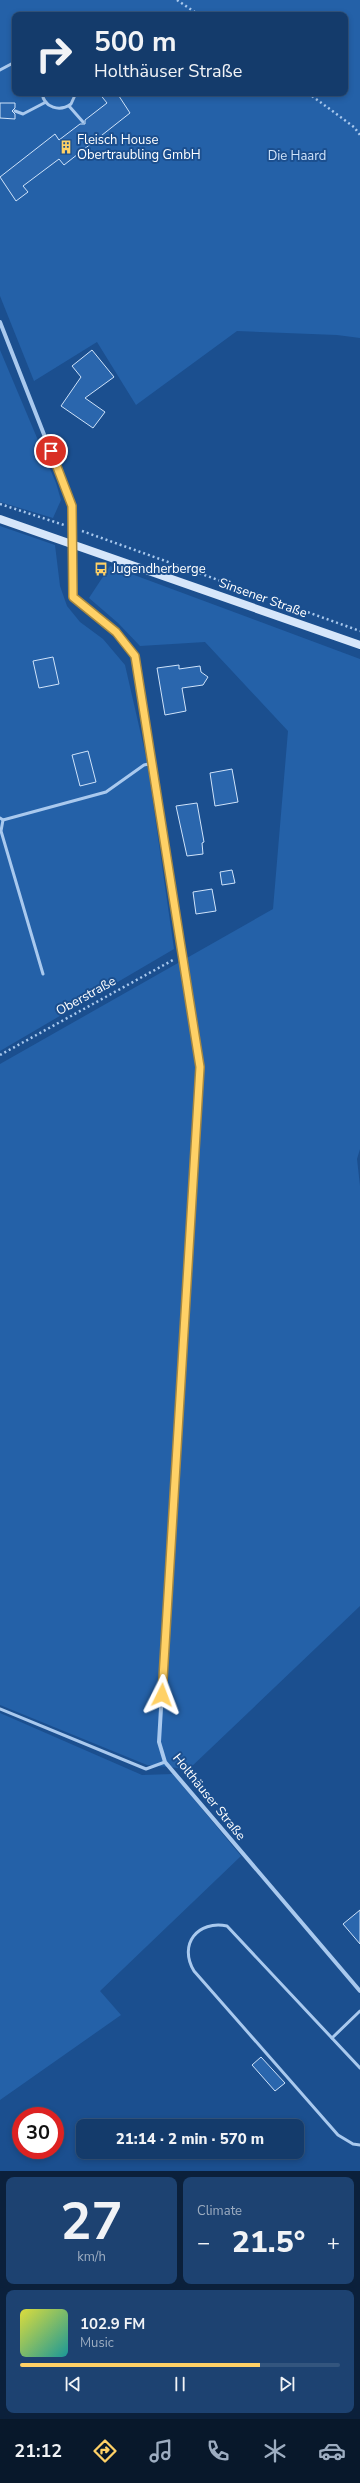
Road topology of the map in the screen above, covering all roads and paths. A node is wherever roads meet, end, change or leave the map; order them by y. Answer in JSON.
{"nodes":[{"id":1,"x":176,"y":0,"type":"edge"},
{"id":2,"x":194,"y":12,"type":"edge"},
{"id":3,"x":12,"y":64,"type":"edge"},
{"id":4,"x":0,"y":70,"type":"edge"},
{"id":5,"x":43,"y":96,"type":"edge"},
{"id":6,"x":75,"y":96,"type":"edge"},
{"id":7,"x":312,"y":96,"type":"edge"},
{"id":8,"x":46,"y":102,"type":"junction"},
{"id":9,"x":69,"y":106,"type":"junction"},
{"id":10,"x":15,"y":111,"type":"dead end"},
{"id":11,"x":83,"y":122,"type":"dead end"},
{"id":12,"x":360,"y":135,"type":"edge"},
{"id":13,"x":0,"y":322,"type":"edge"},
{"id":14,"x":0,"y":504,"type":"edge"},
{"id":15,"x":0,"y":519,"type":"edge"},
{"id":16,"x":72,"y":528,"type":"junction"},
{"id":17,"x":73,"y":543,"type":"junction"},
{"id":18,"x":360,"y":631,"type":"edge"},
{"id":19,"x":360,"y":645,"type":"edge"},
{"id":20,"x":153,"y":763,"type":"junction"},
{"id":21,"x":2,"y":819,"type":"edge"},
{"id":22,"x":181,"y":955,"type":"junction"},
{"id":23,"x":43,"y":974,"type":"dead end"},
{"id":24,"x":0,"y":1055,"type":"edge"},
{"id":25,"x":0,"y":1709,"type":"edge"},
{"id":26,"x":165,"y":1762,"type":"junction"},
{"id":27,"x":360,"y":1991,"type":"edge"},
{"id":28,"x":360,"y":2011,"type":"edge"},
{"id":29,"x":332,"y":2038,"type":"junction"},
{"id":30,"x":360,"y":2068,"type":"edge"},
{"id":31,"x":360,"y":2145,"type":"edge"}],
"edges":[{"from":1,"to":2,"type":"path"},
{"from":3,"to":4,"type":"lane"},
{"from":5,"to":8,"type":"lane"},
{"from":6,"to":9,"type":"lane"},
{"from":7,"to":12,"type":"path"},
{"from":8,"to":9,"type":"lane"},
{"from":8,"to":10,"type":"lane"},
{"from":9,"to":11,"type":"lane"},
{"from":13,"to":16,"type":"street","name":"Holthäuser Straße"},
{"from":14,"to":16,"type":"path"},
{"from":15,"to":17,"type":"main road","name":"Sinsener Straße"},
{"from":16,"to":17,"type":"street","name":"Holthäuser Straße"},
{"from":16,"to":18,"type":"path"},
{"from":17,"to":19,"type":"main road","name":"Sinsener Straße"},
{"from":17,"to":20,"type":"street","name":"Holthäuser Straße"},
{"from":20,"to":21,"type":"lane"},
{"from":20,"to":22,"type":"street","name":"Holthäuser Straße"},
{"from":21,"to":23,"type":"lane"},
{"from":22,"to":24,"type":"path","name":"Oberstraße"},
{"from":22,"to":26,"type":"street","name":"Holthäuser Straße"},
{"from":25,"to":26,"type":"lane"},
{"from":26,"to":27,"type":"street","name":"Holthäuser Straße"},
{"from":28,"to":29,"type":"lane"},
{"from":29,"to":30,"type":"lane"},
{"from":29,"to":31,"type":"lane"}]}
